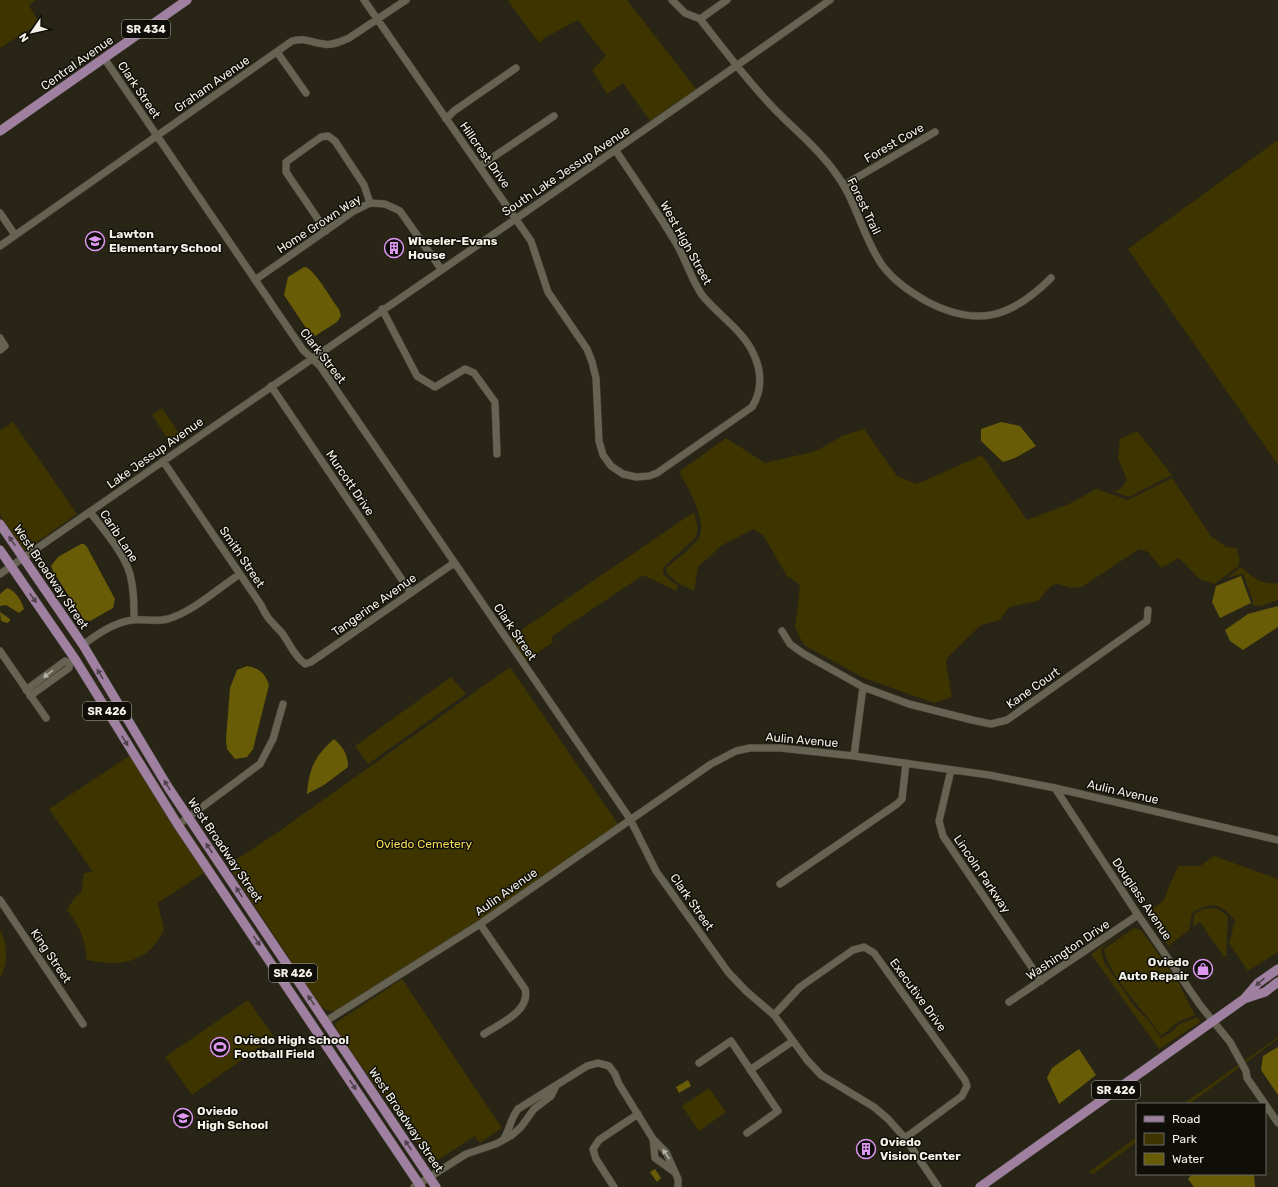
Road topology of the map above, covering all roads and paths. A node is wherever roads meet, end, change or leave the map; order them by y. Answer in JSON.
{"nodes":[{"id":1,"x":187,"y":0,"type":"edge"},
{"id":2,"x":364,"y":0,"type":"edge"},
{"id":3,"x":406,"y":0,"type":"edge"},
{"id":4,"x":672,"y":0,"type":"edge"},
{"id":5,"x":727,"y":0,"type":"edge"},
{"id":6,"x":830,"y":0,"type":"edge"},
{"id":7,"x":700,"y":19,"type":"junction"},
{"id":8,"x":378,"y":20,"type":"junction"},
{"id":9,"x":277,"y":52,"type":"junction"},
{"id":10,"x":104,"y":58,"type":"junction"},
{"id":11,"x":737,"y":66,"type":"junction"},
{"id":12,"x":516,"y":68,"type":"dead end"},
{"id":13,"x":306,"y":93,"type":"dead end"},
{"id":14,"x":554,"y":116,"type":"dead end"},
{"id":15,"x":446,"y":119,"type":"junction"},
{"id":16,"x":0,"y":131,"type":"edge"},
{"id":17,"x":934,"y":132,"type":"dead end"},
{"id":18,"x":157,"y":136,"type":"junction"},
{"id":19,"x":616,"y":151,"type":"junction"},
{"id":20,"x":480,"y":166,"type":"junction"},
{"id":21,"x":844,"y":185,"type":"junction"},
{"id":22,"x":370,"y":203,"type":"junction"},
{"id":23,"x":0,"y":213,"type":"edge"},
{"id":24,"x":516,"y":217,"type":"junction"},
{"id":25,"x":326,"y":231,"type":"junction"},
{"id":26,"x":15,"y":235,"type":"junction"},
{"id":27,"x":0,"y":246,"type":"edge"},
{"id":28,"x":441,"y":269,"type":"junction"},
{"id":29,"x":1051,"y":278,"type":"dead end"},
{"id":30,"x":255,"y":280,"type":"junction"},
{"id":31,"x":382,"y":309,"type":"junction"},
{"id":32,"x":0,"y":338,"type":"edge"},
{"id":33,"x":3,"y":348,"type":"edge"},
{"id":34,"x":312,"y":358,"type":"junction"},
{"id":35,"x":271,"y":386,"type":"junction"},
{"id":36,"x":714,"y":434,"type":"joint"},
{"id":37,"x":497,"y":454,"type":"dead end"},
{"id":38,"x":163,"y":461,"type":"junction"},
{"id":39,"x":90,"y":512,"type":"junction"},
{"id":40,"x":0,"y":524,"type":"edge"},
{"id":41,"x":0,"y":550,"type":"edge"},
{"id":42,"x":23,"y":558,"type":"junction"},
{"id":43,"x":454,"y":563,"type":"junction"},
{"id":44,"x":11,"y":566,"type":"junction"},
{"id":45,"x":0,"y":574,"type":"edge"},
{"id":46,"x":240,"y":574,"type":"junction"},
{"id":47,"x":410,"y":593,"type":"junction"},
{"id":48,"x":1148,"y":610,"type":"dead end"},
{"id":49,"x":134,"y":620,"type":"junction"},
{"id":50,"x":782,"y":631,"type":"dead end"},
{"id":51,"x":83,"y":645,"type":"junction"},
{"id":52,"x":0,"y":651,"type":"edge"},
{"id":53,"x":73,"y":661,"type":"junction"},
{"id":54,"x":305,"y":664,"type":"joint"},
{"id":55,"x":863,"y":688,"type":"junction"},
{"id":56,"x":28,"y":693,"type":"junction"},
{"id":57,"x":283,"y":704,"type":"dead end"},
{"id":58,"x":46,"y":718,"type":"dead end"},
{"id":59,"x":854,"y":756,"type":"junction"},
{"id":60,"x":906,"y":763,"type":"junction"},
{"id":61,"x":951,"y":770,"type":"junction"},
{"id":62,"x":1055,"y":788,"type":"junction"},
{"id":63,"x":189,"y":818,"type":"junction"},
{"id":64,"x":630,"y":820,"type":"junction"},
{"id":65,"x":178,"y":825,"type":"junction"},
{"id":66,"x":1278,"y":840,"type":"edge"},
{"id":67,"x":780,"y":884,"type":"dead end"},
{"id":68,"x":0,"y":900,"type":"edge"},
{"id":69,"x":1138,"y":915,"type":"junction"},
{"id":70,"x":480,"y":924,"type":"junction"},
{"id":71,"x":1278,"y":969,"type":"edge"},
{"id":72,"x":1041,"y":981,"type":"junction"},
{"id":73,"x":1278,"y":982,"type":"edge"},
{"id":74,"x":1245,"y":998,"type":"junction"},
{"id":75,"x":1009,"y":1002,"type":"dead end"},
{"id":76,"x":302,"y":1009,"type":"junction"},
{"id":77,"x":774,"y":1015,"type":"junction"},
{"id":78,"x":326,"y":1021,"type":"junction"},
{"id":79,"x":1214,"y":1021,"type":"junction"},
{"id":80,"x":83,"y":1024,"type":"dead end"},
{"id":81,"x":484,"y":1034,"type":"dead end"},
{"id":82,"x":793,"y":1041,"type":"junction"},
{"id":83,"x":332,"y":1052,"type":"junction"},
{"id":84,"x":699,"y":1063,"type":"dead end"},
{"id":85,"x":357,"y":1067,"type":"junction"},
{"id":86,"x":750,"y":1070,"type":"junction"},
{"id":87,"x":556,"y":1086,"type":"junction"},
{"id":88,"x":1264,"y":1103,"type":"edge"},
{"id":89,"x":1266,"y":1105,"type":"edge"},
{"id":90,"x":518,"y":1109,"type":"junction"},
{"id":91,"x":638,"y":1114,"type":"junction"},
{"id":92,"x":528,"y":1116,"type":"junction"},
{"id":93,"x":1278,"y":1123,"type":"edge"},
{"id":94,"x":510,"y":1125,"type":"junction"},
{"id":95,"x":518,"y":1130,"type":"junction"},
{"id":96,"x":747,"y":1133,"type":"dead end"},
{"id":97,"x":905,"y":1138,"type":"junction"},
{"id":98,"x":653,"y":1139,"type":"junction"},
{"id":99,"x":503,"y":1140,"type":"junction"},
{"id":100,"x":673,"y":1171,"type":"junction"},
{"id":101,"x":430,"y":1177,"type":"junction"},
{"id":102,"x":418,"y":1186,"type":"edge"},
{"id":103,"x":436,"y":1187,"type":"edge"},
{"id":104,"x":614,"y":1187,"type":"edge"},
{"id":105,"x":678,"y":1187,"type":"edge"},
{"id":106,"x":938,"y":1187,"type":"edge"},
{"id":107,"x":980,"y":1187,"type":"edge"}],
"edges":[{"from":1,"to":10,"type":"main road","name":"Central Avenue","number":"SR 434"},
{"from":2,"to":8,"type":"street","name":"Hillcrest Drive"},
{"from":3,"to":8,"type":"street","name":"Graham Avenue"},
{"from":4,"to":7,"type":"street","name":"Forest Trail"},
{"from":5,"to":7,"type":"street"},
{"from":6,"to":11,"type":"street","name":"South Lake Jessup Avenue"},
{"from":7,"to":11,"type":"street","name":"Forest Trail"},
{"from":8,"to":9,"type":"street","name":"Graham Avenue"},
{"from":8,"to":15,"type":"street","name":"Hillcrest Drive"},
{"from":9,"to":13,"type":"street"},
{"from":9,"to":18,"type":"street","name":"Graham Avenue"},
{"from":10,"to":16,"type":"main road","name":"Central Avenue","number":"SR 434"},
{"from":10,"to":18,"type":"street","name":"Clark Street"},
{"from":11,"to":19,"type":"street","name":"South Lake Jessup Avenue"},
{"from":11,"to":21,"type":"street","name":"Forest Trail"},
{"from":12,"to":15,"type":"street"},
{"from":14,"to":20,"type":"street"},
{"from":15,"to":20,"type":"street","name":"Hillcrest Drive"},
{"from":17,"to":21,"type":"street","name":"Forest Cove"},
{"from":18,"to":26,"type":"street","name":"Graham Avenue"},
{"from":18,"to":30,"type":"street","name":"Clark Street"},
{"from":19,"to":24,"type":"street","name":"South Lake Jessup Avenue"},
{"from":19,"to":36,"type":"street","name":"West High Street"},
{"from":20,"to":24,"type":"street","name":"Hillcrest Drive"},
{"from":21,"to":29,"type":"street","name":"Forest Trail"},
{"from":22,"to":25,"type":"street","name":"Home Grown Way"},
{"from":22,"to":25,"type":"street"},
{"from":22,"to":28,"type":"street","name":"Home Grown Way"},
{"from":23,"to":26,"type":"street"},
{"from":24,"to":28,"type":"street","name":"South Lake Jessup Avenue"},
{"from":24,"to":36,"type":"street","name":"Hillcrest Drive"},
{"from":25,"to":30,"type":"street","name":"Home Grown Way"},
{"from":26,"to":27,"type":"street","name":"Graham Avenue"},
{"from":28,"to":31,"type":"street","name":"South Lake Jessup Avenue"},
{"from":30,"to":34,"type":"street","name":"Clark Street"},
{"from":31,"to":34,"type":"street","name":"South Lake Jessup Avenue"},
{"from":31,"to":37,"type":"street"},
{"from":32,"to":33,"type":"street"},
{"from":34,"to":35,"type":"street","name":"Lake Jessup Avenue"},
{"from":34,"to":43,"type":"street","name":"Clark Street"},
{"from":35,"to":38,"type":"street","name":"Lake Jessup Avenue"},
{"from":35,"to":47,"type":"street","name":"Murcott Drive"},
{"from":38,"to":39,"type":"street","name":"Lake Jessup Avenue"},
{"from":38,"to":46,"type":"street","name":"Smith Street"},
{"from":39,"to":42,"type":"street","name":"Lake Jessup Avenue"},
{"from":39,"to":49,"type":"street","name":"Carib Lane"},
{"from":42,"to":40,"type":"main road","name":"West Broadway Street","number":"SR 426","one_way":true},
{"from":41,"to":44,"type":"main road","name":"West Broadway Street","number":"SR 426"},
{"from":42,"to":44,"type":"street","name":"Lake Jessup Avenue"},
{"from":42,"to":51,"type":"main road","name":"West Broadway Street","number":"SR 426"},
{"from":43,"to":47,"type":"street","name":"Tangerine Avenue"},
{"from":43,"to":64,"type":"street","name":"Clark Street"},
{"from":44,"to":45,"type":"street","name":"Lake Jessup Avenue"},
{"from":44,"to":53,"type":"main road","name":"West Broadway Street","number":"SR 426","one_way":true},
{"from":46,"to":49,"type":"street"},
{"from":46,"to":54,"type":"street","name":"Smith Street"},
{"from":47,"to":54,"type":"street","name":"Tangerine Avenue"},
{"from":48,"to":55,"type":"street","name":"Kane Court"},
{"from":49,"to":51,"type":"street"},
{"from":50,"to":55,"type":"street","name":"Kane Court"},
{"from":63,"to":51,"type":"main road","name":"West Broadway Street","number":"SR 426","one_way":true},
{"from":52,"to":56,"type":"street"},
{"from":53,"to":56,"type":"street"},
{"from":53,"to":65,"type":"main road","name":"West Broadway Street","number":"SR 426","one_way":true},
{"from":55,"to":59,"type":"street"},
{"from":56,"to":58,"type":"street"},
{"from":57,"to":63,"type":"street"},
{"from":59,"to":60,"type":"street","name":"Aulin Avenue"},
{"from":59,"to":64,"type":"street","name":"Aulin Avenue"},
{"from":60,"to":61,"type":"street","name":"Aulin Avenue"},
{"from":60,"to":67,"type":"street"},
{"from":61,"to":62,"type":"street","name":"Aulin Avenue"},
{"from":61,"to":72,"type":"street","name":"Lincoln Parkway"},
{"from":62,"to":66,"type":"street","name":"Aulin Avenue"},
{"from":62,"to":69,"type":"street","name":"Douglass Avenue"},
{"from":63,"to":65,"type":"street"},
{"from":78,"to":63,"type":"main road","name":"West Broadway Street","number":"SR 426","one_way":true},
{"from":64,"to":70,"type":"street","name":"Aulin Avenue"},
{"from":64,"to":77,"type":"street","name":"Clark Street"},
{"from":65,"to":76,"type":"main road","name":"West Broadway Street","number":"SR 426","one_way":true},
{"from":68,"to":80,"type":"street","name":"King Street"},
{"from":69,"to":72,"type":"street","name":"Washington Drive"},
{"from":69,"to":79,"type":"street","name":"Douglass Avenue"},
{"from":70,"to":78,"type":"street","name":"Aulin Avenue"},
{"from":70,"to":81,"type":"street"},
{"from":71,"to":74,"type":"main road","number":"SR 426","one_way":true},
{"from":72,"to":75,"type":"street","name":"Washington Drive"},
{"from":73,"to":74,"type":"main road","number":"SR 426"},
{"from":74,"to":79,"type":"main road","number":"SR 426"},
{"from":76,"to":78,"type":"main road"},
{"from":76,"to":83,"type":"main road","name":"West Broadway Street","number":"SR 426"},
{"from":77,"to":82,"type":"street","name":"Clark Street"},
{"from":77,"to":97,"type":"street","name":"Executive Drive"},
{"from":78,"to":85,"type":"main road","name":"West Broadway Street","number":"SR 426"},
{"from":79,"to":88,"type":"street","name":"Douglass Avenue"},
{"from":79,"to":107,"type":"main road","number":"SR 426"},
{"from":82,"to":86,"type":"street"},
{"from":82,"to":97,"type":"street","name":"Clark Street"},
{"from":83,"to":85,"type":"main road"},
{"from":83,"to":102,"type":"main road","name":"West Broadway Street","number":"SR 426","one_way":true},
{"from":84,"to":86,"type":"street"},
{"from":101,"to":85,"type":"main road","name":"West Broadway Street","number":"SR 426","one_way":true},
{"from":86,"to":96,"type":"street"},
{"from":87,"to":90,"type":"street"},
{"from":87,"to":91,"type":"street"},
{"from":87,"to":92,"type":"street"},
{"from":89,"to":93,"type":"street","name":"Douglass Avenue"},
{"from":90,"to":92,"type":"street"},
{"from":90,"to":94,"type":"street"},
{"from":91,"to":98,"type":"street"},
{"from":91,"to":104,"type":"street"},
{"from":92,"to":95,"type":"street"},
{"from":94,"to":95,"type":"street"},
{"from":94,"to":99,"type":"street"},
{"from":95,"to":99,"type":"street"},
{"from":97,"to":106,"type":"street","name":"Clark Street"},
{"from":100,"to":98,"type":"street","one_way":true},
{"from":98,"to":100,"type":"street"},
{"from":99,"to":101,"type":"street"},
{"from":100,"to":105,"type":"street"},
{"from":101,"to":102,"type":"street"},
{"from":101,"to":103,"type":"main road","name":"West Broadway Street","number":"SR 426"}]}
